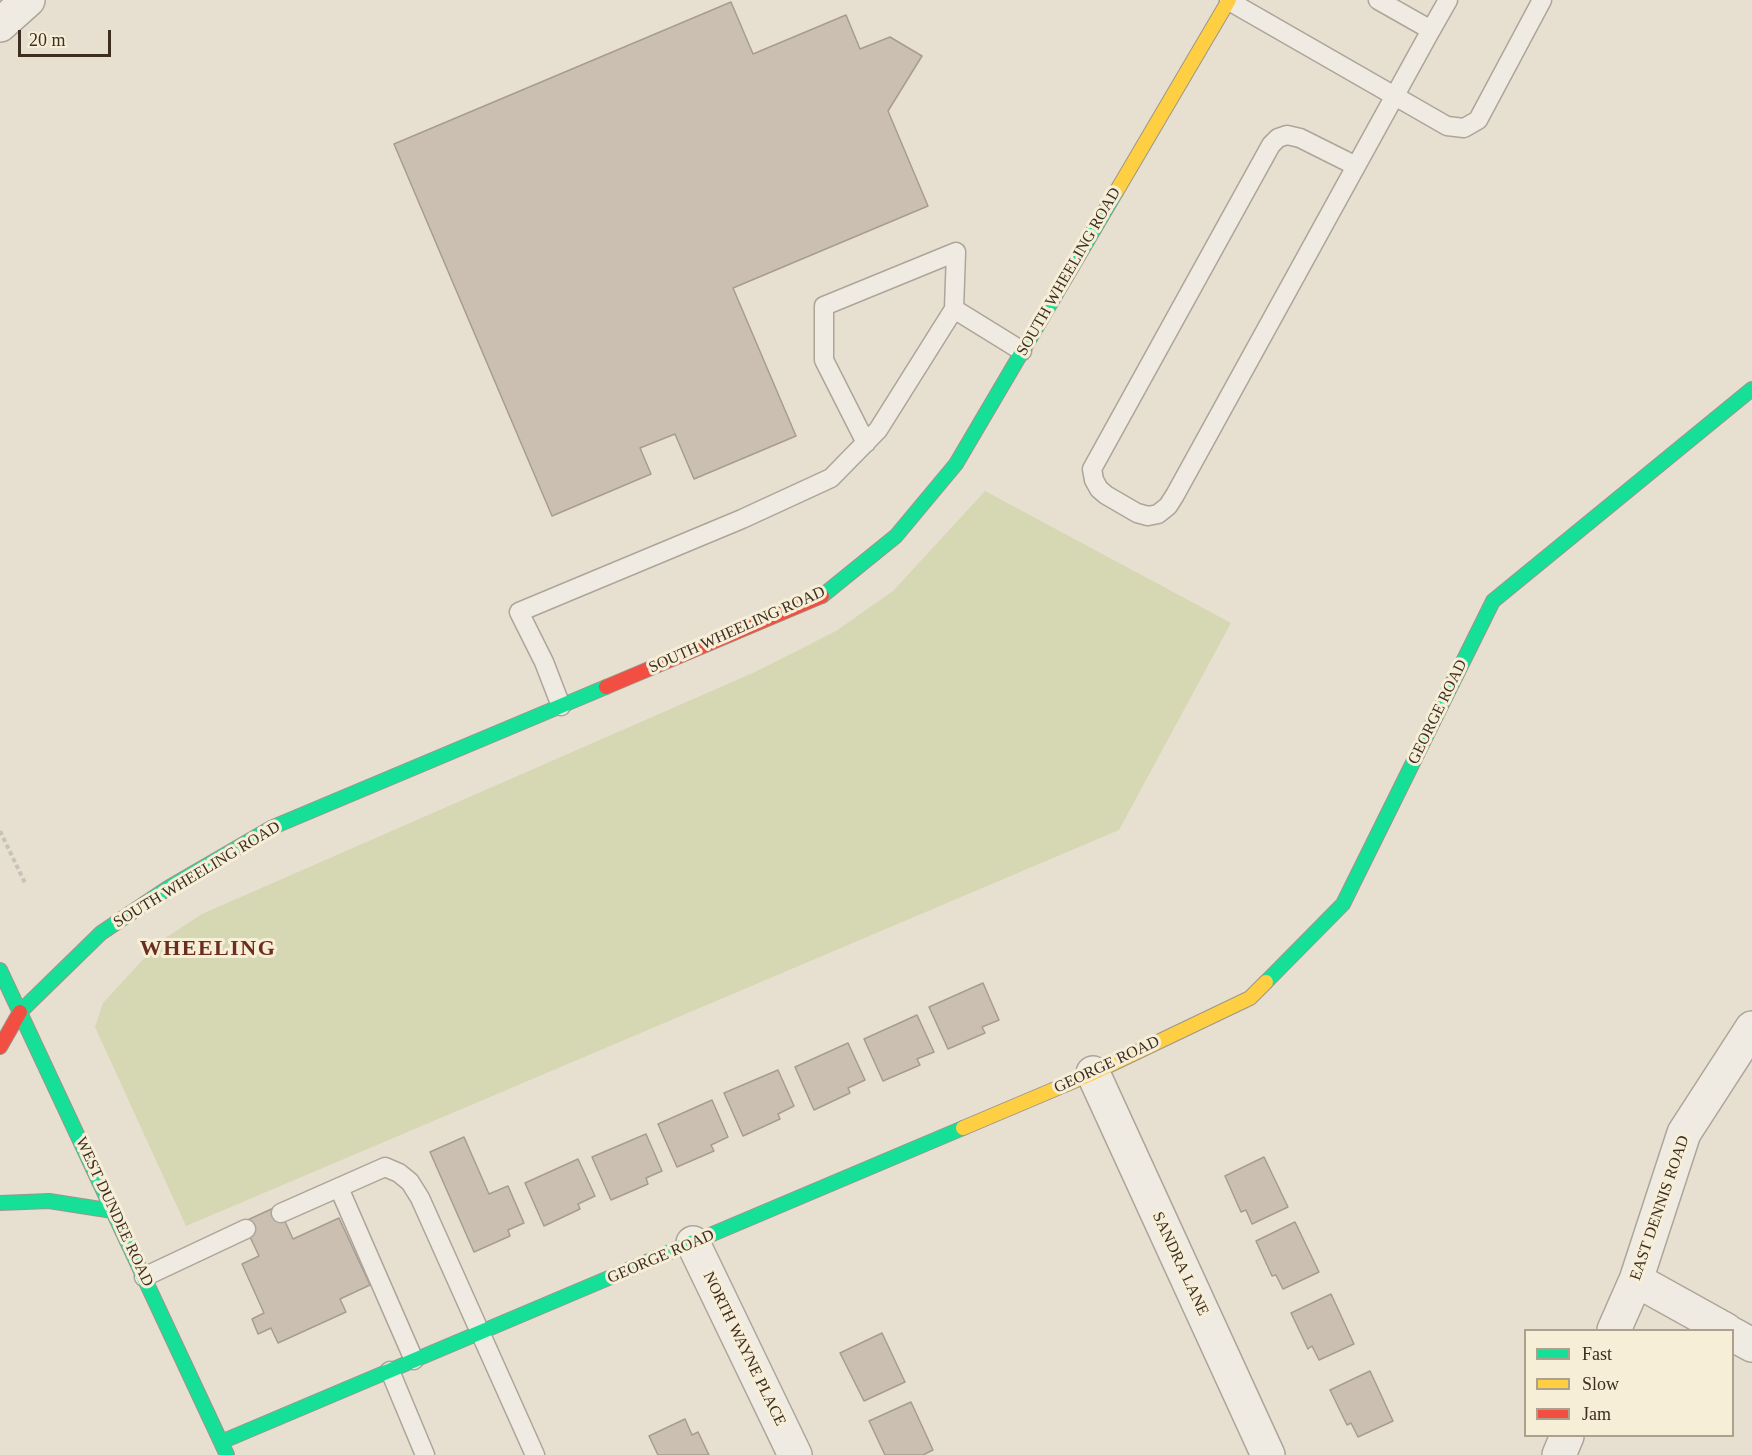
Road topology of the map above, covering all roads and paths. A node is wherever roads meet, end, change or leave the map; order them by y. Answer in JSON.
{"nodes":[{"id":1,"x":28,"y":0,"type":"edge"},
{"id":2,"x":1228,"y":0,"type":"edge"},
{"id":3,"x":1378,"y":0,"type":"edge"},
{"id":4,"x":1448,"y":0,"type":"edge"},
{"id":5,"x":1542,"y":0,"type":"edge"},
{"id":6,"x":0,"y":25,"type":"edge"},
{"id":7,"x":1431,"y":30,"type":"junction"},
{"id":8,"x":1395,"y":96,"type":"junction"},
{"id":9,"x":1356,"y":166,"type":"junction"},
{"id":10,"x":954,"y":309,"type":"junction"},
{"id":11,"x":1022,"y":351,"type":"junction"},
{"id":12,"x":1752,"y":389,"type":"edge"},
{"id":13,"x":866,"y":443,"type":"junction"},
{"id":14,"x":561,"y":706,"type":"junction"},
{"id":15,"x":0,"y":831,"type":"edge"},
{"id":16,"x":26,"y":885,"type":"dead end"},
{"id":17,"x":0,"y":970,"type":"edge"},
{"id":18,"x":20,"y":1012,"type":"junction"},
{"id":19,"x":1752,"y":1028,"type":"edge"},
{"id":20,"x":0,"y":1047,"type":"edge"},
{"id":21,"x":1093,"y":1074,"type":"junction"},
{"id":22,"x":339,"y":1188,"type":"junction"},
{"id":23,"x":0,"y":1203,"type":"edge"},
{"id":24,"x":113,"y":1211,"type":"junction"},
{"id":25,"x":281,"y":1213,"type":"dead end"},
{"id":26,"x":246,"y":1229,"type":"dead end"},
{"id":27,"x":693,"y":1243,"type":"junction"},
{"id":28,"x":144,"y":1277,"type":"junction"},
{"id":29,"x":1636,"y":1280,"type":"junction"},
{"id":30,"x":1614,"y":1329,"type":"edge"},
{"id":31,"x":1724,"y":1329,"type":"edge"},
{"id":32,"x":480,"y":1333,"type":"junction"},
{"id":33,"x":1734,"y":1335,"type":"edge"},
{"id":34,"x":1752,"y":1345,"type":"edge"},
{"id":35,"x":414,"y":1360,"type":"junction"},
{"id":36,"x":390,"y":1371,"type":"junction"},
{"id":37,"x":1567,"y":1437,"type":"edge"},
{"id":38,"x":224,"y":1449,"type":"edge"},
{"id":39,"x":425,"y":1455,"type":"edge"},
{"id":40,"x":535,"y":1455,"type":"edge"},
{"id":41,"x":795,"y":1455,"type":"edge"},
{"id":42,"x":1269,"y":1455,"type":"edge"},
{"id":43,"x":1559,"y":1455,"type":"edge"}],
"edges":[{"from":1,"to":6,"type":"street"},
{"from":2,"to":8,"type":"lane"},
{"from":2,"to":11,"type":"main road","name":"SOUTH WHEELING ROAD"},
{"from":3,"to":7,"type":"lane"},
{"from":4,"to":7,"type":"lane"},
{"from":5,"to":8,"type":"lane"},
{"from":7,"to":8,"type":"lane"},
{"from":8,"to":9,"type":"lane"},
{"from":9,"to":9,"type":"lane"},
{"from":10,"to":11,"type":"lane"},
{"from":10,"to":13,"type":"lane"},
{"from":10,"to":13,"type":"lane"},
{"from":11,"to":14,"type":"main road","name":"SOUTH WHEELING ROAD"},
{"from":12,"to":21,"type":"main road","name":"GEORGE ROAD"},
{"from":13,"to":14,"type":"lane"},
{"from":14,"to":18,"type":"main road","name":"SOUTH WHEELING ROAD"},
{"from":15,"to":16,"type":"path"},
{"from":17,"to":18,"type":"main road","name":"WEST DUNDEE ROAD"},
{"from":18,"to":20,"type":"main road","name":"SOUTH WHEELING ROAD"},
{"from":18,"to":24,"type":"main road","name":"WEST DUNDEE ROAD"},
{"from":19,"to":29,"type":"street","name":"EAST DENNIS ROAD"},
{"from":21,"to":27,"type":"main road","name":"GEORGE ROAD"},
{"from":21,"to":42,"type":"street","name":"SANDRA LANE"},
{"from":22,"to":25,"type":"lane"},
{"from":22,"to":32,"type":"lane"},
{"from":22,"to":35,"type":"lane"},
{"from":23,"to":24,"type":"main road"},
{"from":24,"to":28,"type":"main road","name":"WEST DUNDEE ROAD"},
{"from":26,"to":28,"type":"lane"},
{"from":27,"to":32,"type":"main road","name":"GEORGE ROAD"},
{"from":27,"to":41,"type":"street","name":"NORTH WAYNE PLACE"},
{"from":28,"to":38,"type":"main road","name":"WEST DUNDEE ROAD"},
{"from":29,"to":30,"type":"street","name":"EAST DENNIS ROAD"},
{"from":29,"to":31,"type":"street"},
{"from":32,"to":35,"type":"main road","name":"GEORGE ROAD"},
{"from":32,"to":40,"type":"lane"},
{"from":33,"to":34,"type":"street"},
{"from":35,"to":36,"type":"main road","name":"GEORGE ROAD"},
{"from":36,"to":38,"type":"main road","name":"GEORGE ROAD"},
{"from":36,"to":39,"type":"lane"},
{"from":37,"to":43,"type":"street"}]}
